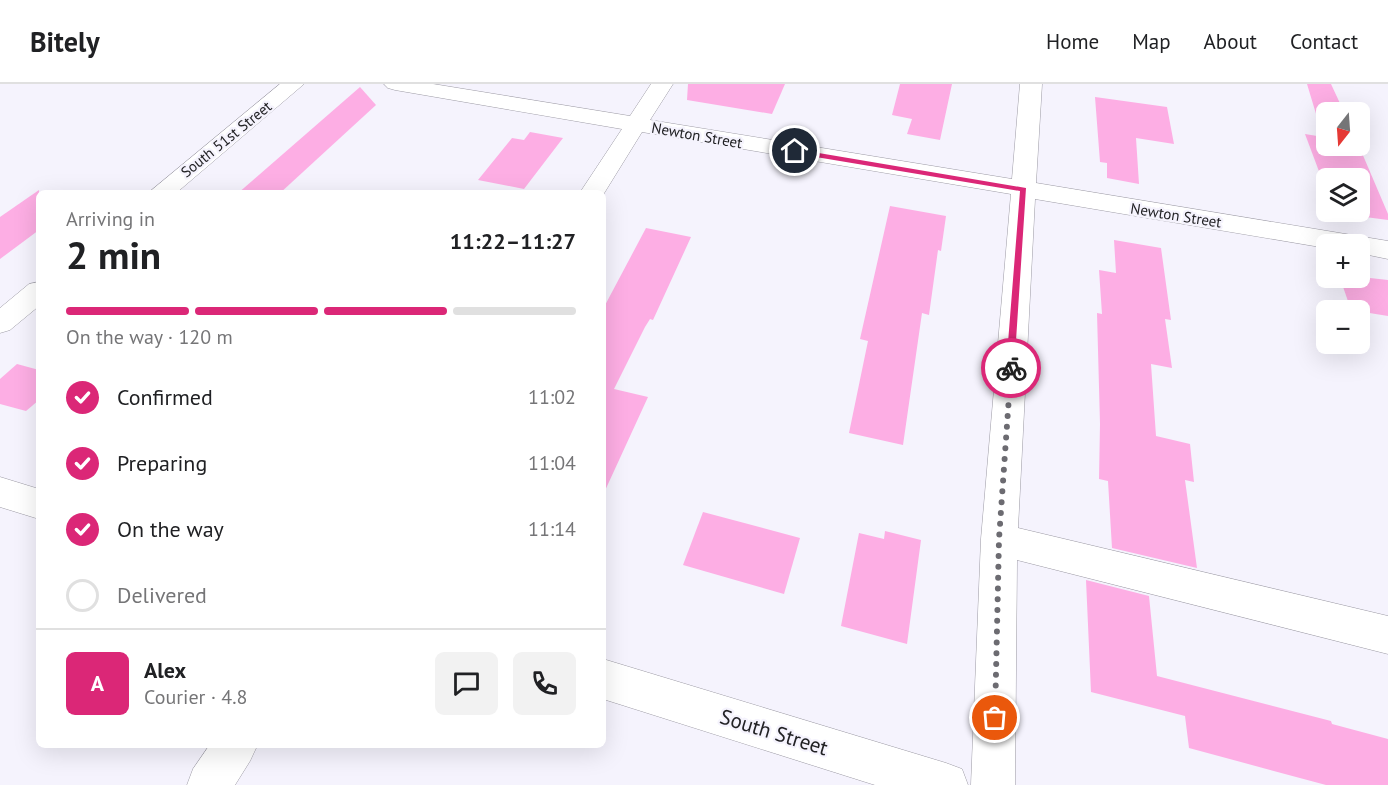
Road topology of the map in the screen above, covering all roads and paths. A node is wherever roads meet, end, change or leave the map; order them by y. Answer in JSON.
{"nodes":[{"id":1,"x":293,"y":84,"type":"edge"},
{"id":2,"x":395,"y":84,"type":"edge"},
{"id":3,"x":662,"y":84,"type":"edge"},
{"id":4,"x":1031,"y":84,"type":"edge"},
{"id":5,"x":635,"y":124,"type":"junction"},
{"id":6,"x":164,"y":190,"type":"edge"},
{"id":7,"x":594,"y":190,"type":"edge"},
{"id":8,"x":1023,"y":190,"type":"junction"},
{"id":9,"x":1316,"y":238,"type":"edge"},
{"id":10,"x":1370,"y":247,"type":"edge"},
{"id":11,"x":1388,"y":250,"type":"edge"},
{"id":12,"x":36,"y":293,"type":"edge"},
{"id":13,"x":0,"y":322,"type":"edge"},
{"id":14,"x":0,"y":492,"type":"edge"},
{"id":15,"x":36,"y":503,"type":"edge"},
{"id":16,"x":999,"y":539,"type":"junction"},
{"id":17,"x":1388,"y":635,"type":"edge"},
{"id":18,"x":606,"y":680,"type":"edge"},
{"id":19,"x":234,"y":748,"type":"edge"},
{"id":20,"x":209,"y":785,"type":"edge"},
{"id":21,"x":946,"y":785,"type":"edge"},
{"id":22,"x":993,"y":785,"type":"edge"}],
"edges":[{"from":1,"to":6,"type":"street","name":"South 51st Street"},
{"from":2,"to":5,"type":"street","name":"Newton Street"},
{"from":3,"to":5,"type":"street"},
{"from":4,"to":8,"type":"street"},
{"from":5,"to":7,"type":"street"},
{"from":5,"to":8,"type":"street","name":"Newton Street"},
{"from":8,"to":9,"type":"street","name":"Newton Street"},
{"from":8,"to":16,"type":"street"},
{"from":10,"to":11,"type":"street"},
{"from":12,"to":13,"type":"street"},
{"from":14,"to":15,"type":"street"},
{"from":16,"to":17,"type":"street"},
{"from":16,"to":22,"type":"street"},
{"from":18,"to":21,"type":"street","name":"South Street"},
{"from":19,"to":20,"type":"street"}]}
